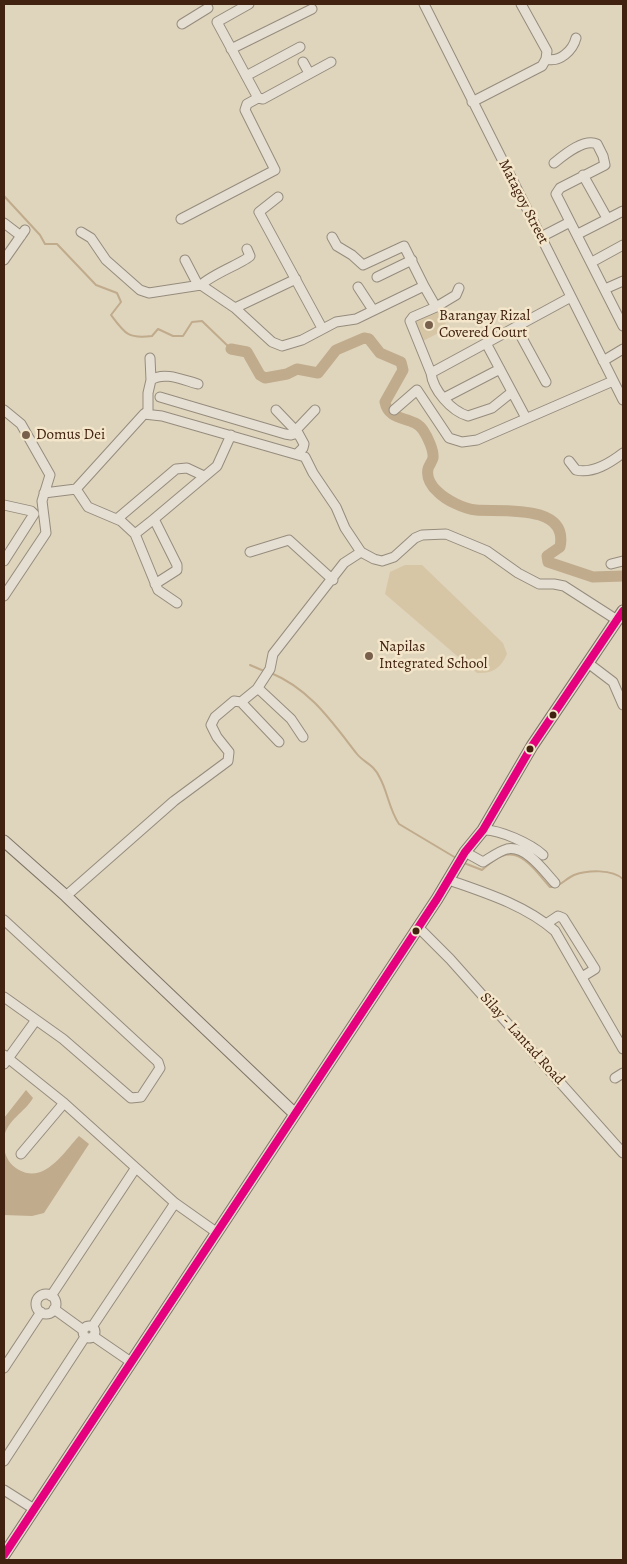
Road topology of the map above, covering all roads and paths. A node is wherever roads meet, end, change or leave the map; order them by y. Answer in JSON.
{"nodes":[{"id":1,"x":249,"y":4,"type":"edge"},
{"id":2,"x":424,"y":4,"type":"edge"},
{"id":3,"x":521,"y":4,"type":"edge"},
{"id":4,"x":207,"y":6,"type":"edge"},
{"id":5,"x":308,"y":8,"type":"edge"},
{"id":6,"x":217,"y":22,"type":"junction"},
{"id":7,"x":182,"y":24,"type":"dead end"},
{"id":8,"x":576,"y":38,"type":"dead end"},
{"id":9,"x":231,"y":48,"type":"junction"},
{"id":10,"x":300,"y":48,"type":"dead end"},
{"id":11,"x":546,"y":59,"type":"junction"},
{"id":12,"x":302,"y":62,"type":"dead end"},
{"id":13,"x":331,"y":62,"type":"dead end"},
{"id":14,"x":309,"y":74,"type":"junction"},
{"id":15,"x":246,"y":76,"type":"junction"},
{"id":16,"x":258,"y":98,"type":"junction"},
{"id":17,"x":472,"y":102,"type":"junction"},
{"id":18,"x":554,"y":163,"type":"dead end"},
{"id":19,"x":583,"y":175,"type":"junction"},
{"id":20,"x":278,"y":197,"type":"dead end"},
{"id":21,"x":623,"y":210,"type":"edge"},
{"id":22,"x":607,"y":218,"type":"junction"},
{"id":23,"x":181,"y":219,"type":"dead end"},
{"id":24,"x":570,"y":222,"type":"junction"},
{"id":25,"x":4,"y":223,"type":"edge"},
{"id":26,"x":81,"y":232,"type":"dead end"},
{"id":27,"x":578,"y":234,"type":"junction"},
{"id":28,"x":332,"y":237,"type":"dead end"},
{"id":29,"x":541,"y":237,"type":"junction"},
{"id":30,"x":623,"y":245,"type":"edge"},
{"id":31,"x":247,"y":249,"type":"dead end"},
{"id":32,"x":5,"y":254,"type":"edge"},
{"id":33,"x":185,"y":260,"type":"dead end"},
{"id":34,"x":412,"y":260,"type":"junction"},
{"id":35,"x":592,"y":262,"type":"junction"},
{"id":36,"x":377,"y":277,"type":"dead end"},
{"id":37,"x":296,"y":279,"type":"junction"},
{"id":38,"x":623,"y":281,"type":"edge"},
{"id":39,"x":200,"y":285,"type":"junction"},
{"id":40,"x":424,"y":286,"type":"junction"},
{"id":41,"x":358,"y":287,"type":"dead end"},
{"id":42,"x":459,"y":288,"type":"dead end"},
{"id":43,"x":605,"y":289,"type":"junction"},
{"id":44,"x":571,"y":297,"type":"junction"},
{"id":45,"x":436,"y":307,"type":"junction"},
{"id":46,"x":235,"y":308,"type":"junction"},
{"id":47,"x":374,"y":310,"type":"junction"},
{"id":48,"x":623,"y":326,"type":"edge"},
{"id":49,"x":516,"y":327,"type":"junction"},
{"id":50,"x":322,"y":328,"type":"junction"},
{"id":51,"x":486,"y":343,"type":"junction"},
{"id":52,"x":623,"y":349,"type":"edge"},
{"id":53,"x":150,"y":358,"type":"dead end"},
{"id":54,"x":603,"y":361,"type":"junction"},
{"id":55,"x":500,"y":369,"type":"junction"},
{"id":56,"x":431,"y":373,"type":"junction"},
{"id":57,"x":151,"y":380,"type":"junction"},
{"id":58,"x":613,"y":381,"type":"junction"},
{"id":59,"x":546,"y":382,"type":"dead end"},
{"id":60,"x":198,"y":384,"type":"dead end"},
{"id":61,"x":512,"y":392,"type":"junction"},
{"id":62,"x":160,"y":397,"type":"dead end"},
{"id":63,"x":444,"y":398,"type":"junction"},
{"id":64,"x":623,"y":400,"type":"edge"},
{"id":65,"x":193,"y":407,"type":"junction"},
{"id":66,"x":4,"y":410,"type":"edge"},
{"id":67,"x":276,"y":410,"type":"dead end"},
{"id":68,"x":315,"y":410,"type":"dead end"},
{"id":69,"x":394,"y":410,"type":"dead end"},
{"id":70,"x":144,"y":414,"type":"junction"},
{"id":71,"x":526,"y":418,"type":"junction"},
{"id":72,"x":188,"y":423,"type":"junction"},
{"id":73,"x":297,"y":432,"type":"junction"},
{"id":74,"x":231,"y":435,"type":"junction"},
{"id":75,"x":298,"y":453,"type":"junction"},
{"id":76,"x":623,"y":453,"type":"edge"},
{"id":77,"x":569,"y":461,"type":"dead end"},
{"id":78,"x":204,"y":476,"type":"junction"},
{"id":79,"x":76,"y":489,"type":"junction"},
{"id":80,"x":43,"y":501,"type":"junction"},
{"id":81,"x":7,"y":506,"type":"edge"},
{"id":82,"x":4,"y":514,"type":"edge"},
{"id":83,"x":117,"y":519,"type":"junction"},
{"id":84,"x":154,"y":519,"type":"junction"},
{"id":85,"x":134,"y":534,"type":"junction"},
{"id":86,"x":250,"y":552,"type":"dead end"},
{"id":87,"x":361,"y":552,"type":"junction"},
{"id":88,"x":4,"y":561,"type":"edge"},
{"id":89,"x":623,"y":561,"type":"edge"},
{"id":90,"x":611,"y":564,"type":"dead end"},
{"id":91,"x":333,"y":580,"type":"junction"},
{"id":92,"x":155,"y":584,"type":"junction"},
{"id":93,"x":4,"y":596,"type":"edge"},
{"id":94,"x":177,"y":603,"type":"dead end"},
{"id":95,"x":620,"y":615,"type":"edge"},
{"id":96,"x":588,"y":663,"type":"junction"},
{"id":97,"x":258,"y":689,"type":"junction"},
{"id":98,"x":242,"y":702,"type":"junction"},
{"id":99,"x":623,"y":705,"type":"edge"},
{"id":100,"x":303,"y":737,"type":"dead end"},
{"id":101,"x":279,"y":742,"type":"dead end"},
{"id":102,"x":483,"y":830,"type":"junction"},
{"id":103,"x":4,"y":841,"type":"edge"},
{"id":104,"x":543,"y":855,"type":"dead end"},
{"id":105,"x":462,"y":857,"type":"junction"},
{"id":106,"x":449,"y":880,"type":"junction"},
{"id":107,"x":555,"y":883,"type":"dead end"},
{"id":108,"x":66,"y":896,"type":"junction"},
{"id":109,"x":4,"y":920,"type":"edge"},
{"id":110,"x":546,"y":924,"type":"junction"},
{"id":111,"x":418,"y":927,"type":"junction"},
{"id":112,"x":582,"y":977,"type":"junction"},
{"id":113,"x":4,"y":997,"type":"edge"},
{"id":114,"x":36,"y":1020,"type":"junction"},
{"id":115,"x":623,"y":1049,"type":"edge"},
{"id":116,"x":5,"y":1059,"type":"edge"},
{"id":117,"x":64,"y":1103,"type":"junction"},
{"id":118,"x":295,"y":1114,"type":"junction"},
{"id":119,"x":623,"y":1153,"type":"edge"},
{"id":120,"x":22,"y":1154,"type":"dead end"},
{"id":121,"x":134,"y":1169,"type":"junction"},
{"id":122,"x":174,"y":1203,"type":"junction"},
{"id":123,"x":216,"y":1232,"type":"junction"},
{"id":124,"x":51,"y":1296,"type":"junction"},
{"id":125,"x":54,"y":1309,"type":"junction"},
{"id":126,"x":40,"y":1312,"type":"junction"},
{"id":127,"x":88,"y":1332,"type":"junction"},
{"id":128,"x":131,"y":1362,"type":"junction"},
{"id":129,"x":4,"y":1368,"type":"edge"},
{"id":130,"x":4,"y":1461,"type":"edge"},
{"id":131,"x":4,"y":1490,"type":"edge"},
{"id":132,"x":34,"y":1509,"type":"junction"},
{"id":133,"x":4,"y":1555,"type":"edge"}],
"edges":[{"from":1,"to":6,"type":"street"},
{"from":2,"to":17,"type":"street","name":"Matagoy Street"},
{"from":3,"to":11,"type":"street"},
{"from":4,"to":6,"type":"street"},
{"from":4,"to":7,"type":"street"},
{"from":5,"to":9,"type":"street"},
{"from":6,"to":9,"type":"street"},
{"from":8,"to":11,"type":"street"},
{"from":9,"to":15,"type":"street"},
{"from":10,"to":15,"type":"street"},
{"from":11,"to":17,"type":"street"},
{"from":12,"to":14,"type":"street"},
{"from":13,"to":14,"type":"street"},
{"from":14,"to":16,"type":"street"},
{"from":15,"to":16,"type":"street"},
{"from":16,"to":23,"type":"street"},
{"from":17,"to":29,"type":"street","name":"Matagoy Street"},
{"from":18,"to":19,"type":"street"},
{"from":19,"to":22,"type":"street"},
{"from":19,"to":24,"type":"street"},
{"from":20,"to":37,"type":"street"},
{"from":21,"to":22,"type":"street"},
{"from":22,"to":27,"type":"street"},
{"from":24,"to":27,"type":"street"},
{"from":24,"to":29,"type":"street"},
{"from":25,"to":32,"type":"street"},
{"from":26,"to":39,"type":"street"},
{"from":27,"to":35,"type":"street"},
{"from":28,"to":34,"type":"street"},
{"from":29,"to":44,"type":"street","name":"Matagoy Street"},
{"from":30,"to":35,"type":"street"},
{"from":31,"to":39,"type":"street"},
{"from":33,"to":39,"type":"street"},
{"from":34,"to":36,"type":"street"},
{"from":34,"to":40,"type":"street"},
{"from":35,"to":43,"type":"street"},
{"from":37,"to":46,"type":"street"},
{"from":37,"to":50,"type":"street"},
{"from":38,"to":43,"type":"street"},
{"from":39,"to":46,"type":"street"},
{"from":40,"to":45,"type":"street"},
{"from":40,"to":47,"type":"street"},
{"from":41,"to":47,"type":"street"},
{"from":42,"to":45,"type":"street"},
{"from":43,"to":48,"type":"street"},
{"from":44,"to":49,"type":"street"},
{"from":44,"to":54,"type":"street","name":"Matagoy Street"},
{"from":45,"to":56,"type":"street"},
{"from":46,"to":50,"type":"street"},
{"from":47,"to":50,"type":"street"},
{"from":49,"to":51,"type":"street"},
{"from":49,"to":59,"type":"street"},
{"from":51,"to":55,"type":"street"},
{"from":51,"to":56,"type":"street"},
{"from":52,"to":54,"type":"street"},
{"from":53,"to":57,"type":"street"},
{"from":54,"to":58,"type":"street","name":"Matagoy Street"},
{"from":55,"to":61,"type":"street"},
{"from":55,"to":63,"type":"street"},
{"from":56,"to":63,"type":"street"},
{"from":57,"to":60,"type":"street"},
{"from":57,"to":70,"type":"street"},
{"from":58,"to":64,"type":"street","name":"Matagoy Street"},
{"from":58,"to":71,"type":"street"},
{"from":61,"to":63,"type":"street"},
{"from":61,"to":71,"type":"street"},
{"from":62,"to":65,"type":"street"},
{"from":65,"to":72,"type":"street"},
{"from":65,"to":73,"type":"street"},
{"from":66,"to":80,"type":"street"},
{"from":67,"to":73,"type":"street"},
{"from":68,"to":73,"type":"street"},
{"from":69,"to":71,"type":"street"},
{"from":70,"to":72,"type":"street"},
{"from":70,"to":79,"type":"street"},
{"from":72,"to":74,"type":"street"},
{"from":73,"to":75,"type":"street"},
{"from":74,"to":75,"type":"street"},
{"from":74,"to":78,"type":"street"},
{"from":75,"to":87,"type":"street"},
{"from":76,"to":77,"type":"street"},
{"from":78,"to":83,"type":"street"},
{"from":78,"to":84,"type":"street"},
{"from":79,"to":80,"type":"street"},
{"from":79,"to":83,"type":"street"},
{"from":80,"to":93,"type":"street"},
{"from":81,"to":82,"type":"street"},
{"from":81,"to":88,"type":"street"},
{"from":83,"to":85,"type":"street"},
{"from":84,"to":85,"type":"street"},
{"from":84,"to":92,"type":"street"},
{"from":85,"to":92,"type":"street"},
{"from":86,"to":91,"type":"street"},
{"from":87,"to":91,"type":"street"},
{"from":87,"to":95,"type":"street"},
{"from":89,"to":90,"type":"street"},
{"from":91,"to":97,"type":"street"},
{"from":92,"to":94,"type":"street"},
{"from":95,"to":96,"type":"main road"},
{"from":96,"to":99,"type":"street"},
{"from":96,"to":102,"type":"main road"},
{"from":97,"to":98,"type":"street"},
{"from":97,"to":100,"type":"street"},
{"from":98,"to":101,"type":"street"},
{"from":98,"to":108,"type":"street"},
{"from":102,"to":104,"type":"street"},
{"from":102,"to":105,"type":"main road"},
{"from":103,"to":108,"type":"main road"},
{"from":105,"to":106,"type":"main road"},
{"from":105,"to":107,"type":"street"},
{"from":106,"to":110,"type":"street"},
{"from":106,"to":111,"type":"main road"},
{"from":108,"to":118,"type":"main road"},
{"from":109,"to":114,"type":"street"},
{"from":110,"to":112,"type":"street"},
{"from":110,"to":112,"type":"street"},
{"from":111,"to":118,"type":"main road"},
{"from":111,"to":119,"type":"street","name":"Silay - Lantad Road"},
{"from":112,"to":115,"type":"street"},
{"from":113,"to":114,"type":"street"},
{"from":114,"to":116,"type":"street"},
{"from":116,"to":117,"type":"street"},
{"from":117,"to":120,"type":"street"},
{"from":117,"to":121,"type":"street"},
{"from":118,"to":123,"type":"main road"},
{"from":121,"to":122,"type":"street"},
{"from":121,"to":124,"type":"street"},
{"from":122,"to":123,"type":"street"},
{"from":122,"to":127,"type":"street"},
{"from":123,"to":128,"type":"main road"},
{"from":124,"to":125,"type":"street"},
{"from":124,"to":126,"type":"street"},
{"from":125,"to":126,"type":"street"},
{"from":125,"to":127,"type":"street"},
{"from":126,"to":129,"type":"street"},
{"from":127,"to":128,"type":"street"},
{"from":127,"to":130,"type":"street"},
{"from":128,"to":132,"type":"main road"},
{"from":131,"to":132,"type":"street"},
{"from":132,"to":133,"type":"main road"}]}
